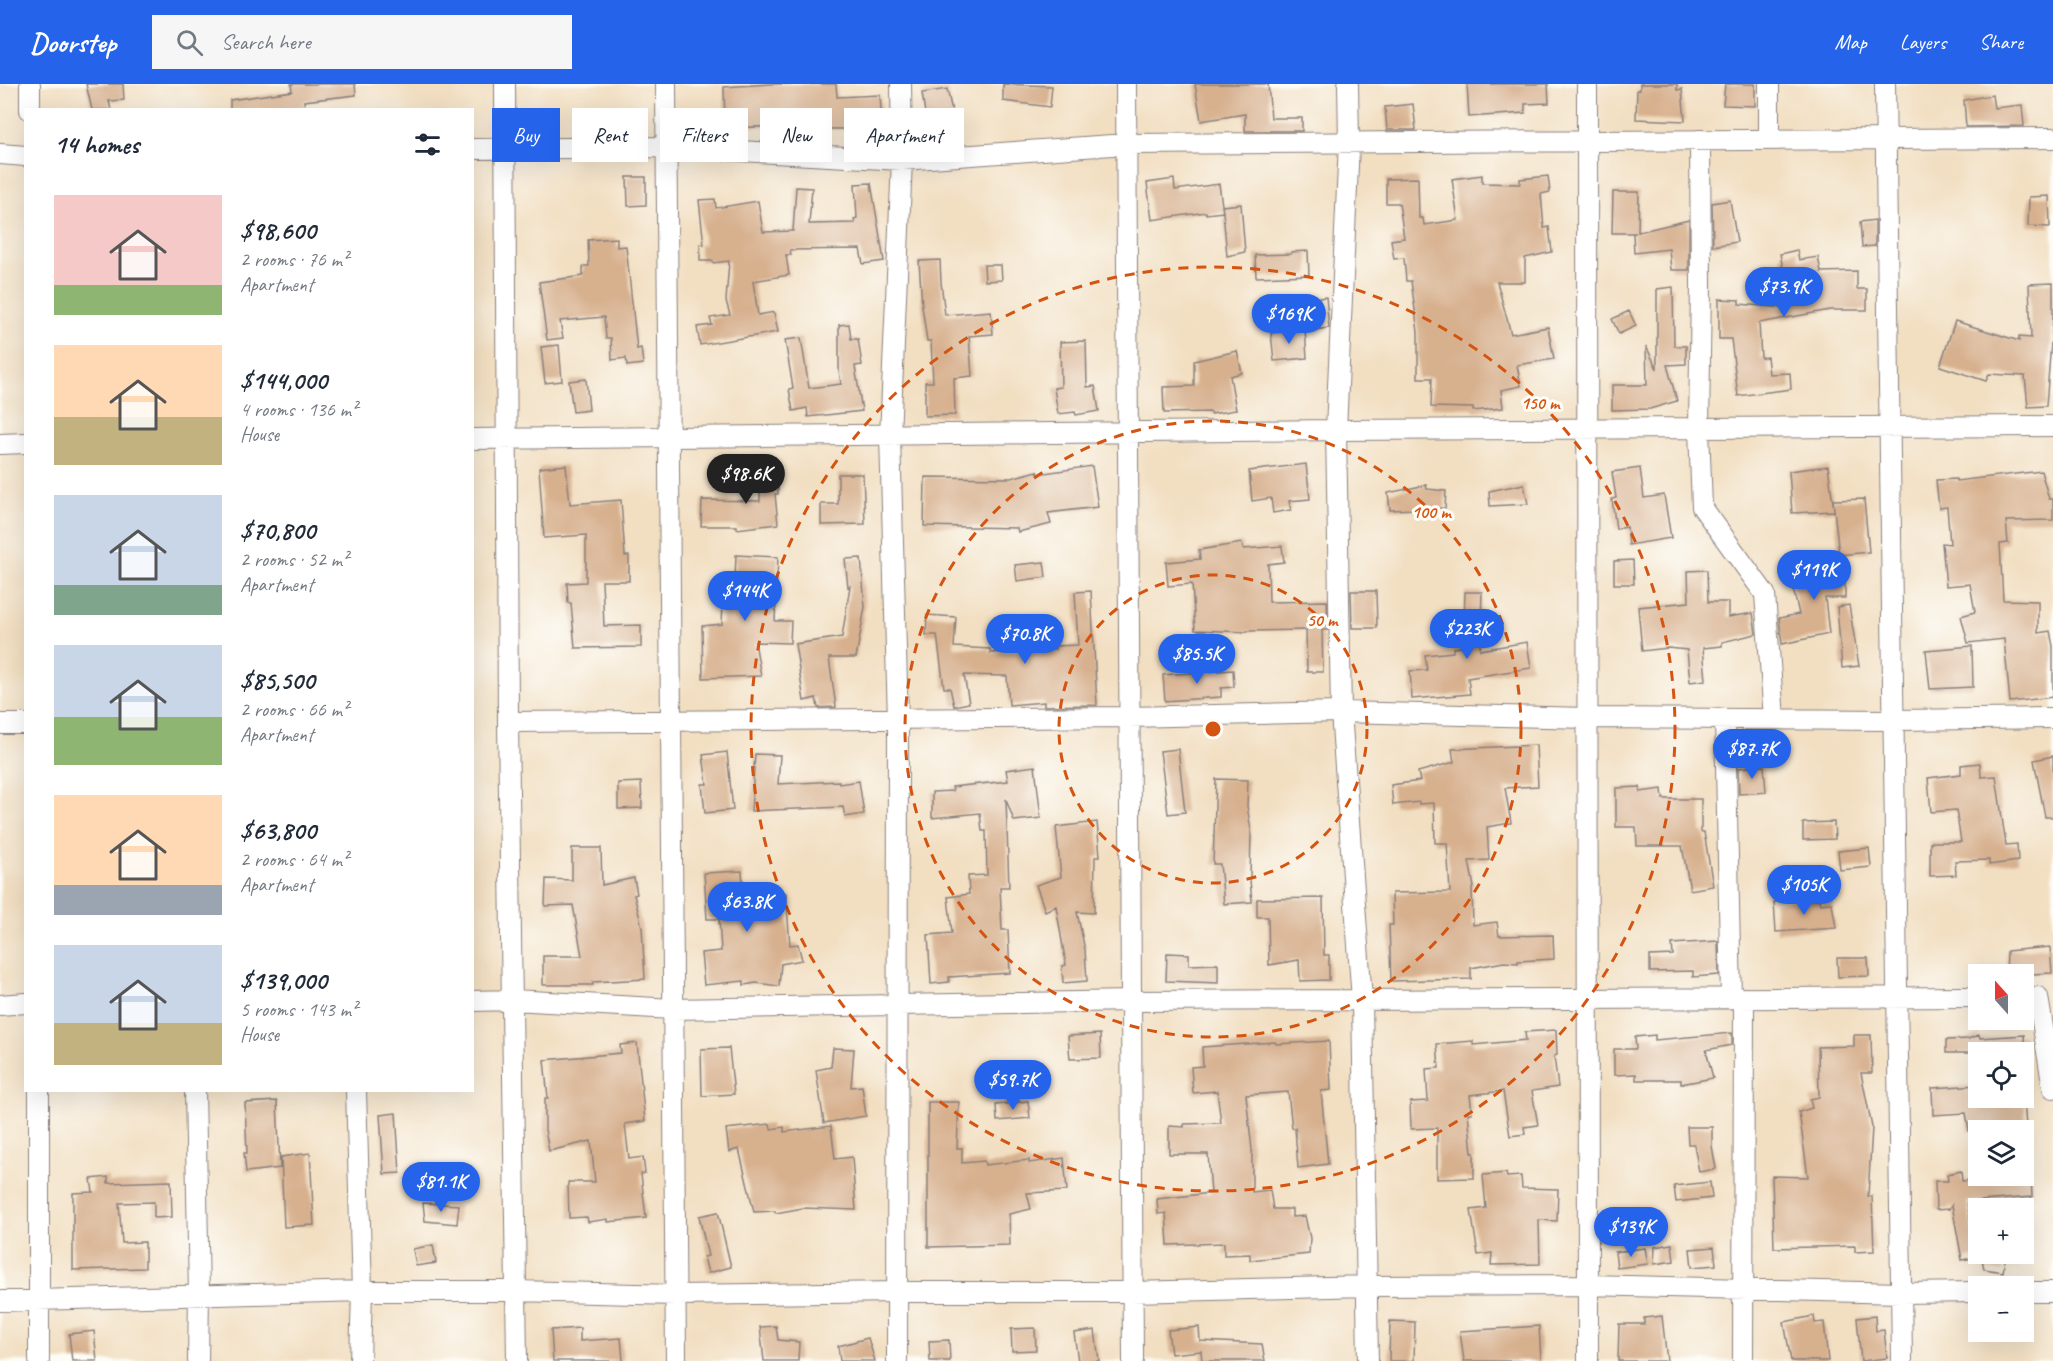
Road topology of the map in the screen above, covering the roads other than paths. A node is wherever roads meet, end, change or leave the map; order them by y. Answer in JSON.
{"nodes":[{"id":1,"x":30,"y":84,"type":"edge"},
{"id":2,"x":505,"y":84,"type":"edge"},
{"id":3,"x":666,"y":84,"type":"edge"},
{"id":4,"x":901,"y":84,"type":"edge"},
{"id":5,"x":1126,"y":84,"type":"edge"},
{"id":6,"x":1348,"y":84,"type":"edge"},
{"id":7,"x":1587,"y":84,"type":"edge"},
{"id":8,"x":1769,"y":84,"type":"edge"},
{"id":9,"x":1885,"y":84,"type":"edge"},
{"id":10,"x":30,"y":108,"type":"edge"},
{"id":11,"x":505,"y":108,"type":"edge"},
{"id":12,"x":666,"y":108,"type":"edge"},
{"id":13,"x":901,"y":108,"type":"edge"},
{"id":14,"x":2053,"y":138,"type":"edge"},
{"id":15,"x":1886,"y":139,"type":"junction"},
{"id":16,"x":1700,"y":140,"type":"junction"},
{"id":17,"x":1769,"y":140,"type":"junction"},
{"id":18,"x":1587,"y":141,"type":"junction"},
{"id":19,"x":1349,"y":143,"type":"junction"},
{"id":20,"x":1126,"y":144,"type":"junction"},
{"id":21,"x":660,"y":147,"type":"edge"},
{"id":22,"x":492,"y":148,"type":"edge"},
{"id":23,"x":560,"y":148,"type":"edge"},
{"id":24,"x":474,"y":149,"type":"edge"},
{"id":25,"x":748,"y":152,"type":"edge"},
{"id":26,"x":0,"y":154,"type":"edge"},
{"id":27,"x":24,"y":156,"type":"edge"},
{"id":28,"x":964,"y":156,"type":"edge"},
{"id":29,"x":844,"y":157,"type":"edge"},
{"id":30,"x":506,"y":162,"type":"edge"},
{"id":31,"x":666,"y":162,"type":"edge"},
{"id":32,"x":902,"y":162,"type":"edge"},
{"id":33,"x":2053,"y":426,"type":"edge"},
{"id":34,"x":1890,"y":427,"type":"junction"},
{"id":35,"x":1699,"y":429,"type":"junction"},
{"id":36,"x":1336,"y":430,"type":"junction"},
{"id":37,"x":1587,"y":430,"type":"junction"},
{"id":38,"x":1127,"y":434,"type":"junction"},
{"id":39,"x":890,"y":436,"type":"junction"},
{"id":40,"x":668,"y":438,"type":"junction"},
{"id":41,"x":474,"y":439,"type":"edge"},
{"id":42,"x":506,"y":439,"type":"junction"},
{"id":43,"x":24,"y":443,"type":"edge"},
{"id":44,"x":0,"y":444,"type":"edge"},
{"id":45,"x":1341,"y":712,"type":"junction"},
{"id":46,"x":1129,"y":717,"type":"junction"},
{"id":47,"x":1588,"y":718,"type":"junction"},
{"id":48,"x":2053,"y":718,"type":"edge"},
{"id":49,"x":1725,"y":719,"type":"junction"},
{"id":50,"x":1774,"y":719,"type":"junction"},
{"id":51,"x":898,"y":720,"type":"junction"},
{"id":52,"x":1894,"y":720,"type":"junction"},
{"id":53,"x":670,"y":721,"type":"junction"},
{"id":54,"x":508,"y":722,"type":"junction"},
{"id":55,"x":0,"y":724,"type":"edge"},
{"id":56,"x":24,"y":724,"type":"edge"},
{"id":57,"x":1898,"y":997,"type":"junction"},
{"id":58,"x":1968,"y":997,"type":"edge"},
{"id":59,"x":2038,"y":997,"type":"edge"},
{"id":60,"x":1738,"y":998,"type":"junction"},
{"id":61,"x":1588,"y":999,"type":"junction"},
{"id":62,"x":513,"y":1000,"type":"junction"},
{"id":63,"x":1362,"y":1000,"type":"junction"},
{"id":64,"x":474,"y":1001,"type":"edge"},
{"id":65,"x":1131,"y":1001,"type":"junction"},
{"id":66,"x":24,"y":1003,"type":"edge"},
{"id":67,"x":0,"y":1005,"type":"edge"},
{"id":68,"x":899,"y":1005,"type":"junction"},
{"id":69,"x":673,"y":1009,"type":"junction"},
{"id":70,"x":2053,"y":1088,"type":"edge"},
{"id":71,"x":39,"y":1092,"type":"edge"},
{"id":72,"x":195,"y":1092,"type":"edge"},
{"id":73,"x":356,"y":1092,"type":"edge"},
{"id":74,"x":1588,"y":1285,"type":"junction"},
{"id":75,"x":1367,"y":1286,"type":"junction"},
{"id":76,"x":1742,"y":1289,"type":"junction"},
{"id":77,"x":362,"y":1291,"type":"junction"},
{"id":78,"x":516,"y":1291,"type":"junction"},
{"id":79,"x":898,"y":1292,"type":"junction"},
{"id":80,"x":1132,"y":1292,"type":"junction"},
{"id":81,"x":1968,"y":1292,"type":"edge"},
{"id":82,"x":2034,"y":1292,"type":"edge"},
{"id":83,"x":2053,"y":1292,"type":"edge"},
{"id":84,"x":1901,"y":1293,"type":"junction"},
{"id":85,"x":199,"y":1295,"type":"junction"},
{"id":86,"x":676,"y":1295,"type":"junction"},
{"id":87,"x":39,"y":1300,"type":"junction"},
{"id":88,"x":0,"y":1301,"type":"edge"},
{"id":89,"x":39,"y":1361,"type":"edge"},
{"id":90,"x":198,"y":1361,"type":"edge"},
{"id":91,"x":360,"y":1361,"type":"edge"},
{"id":92,"x":517,"y":1361,"type":"edge"},
{"id":93,"x":676,"y":1361,"type":"edge"},
{"id":94,"x":897,"y":1361,"type":"edge"},
{"id":95,"x":1133,"y":1361,"type":"edge"},
{"id":96,"x":1368,"y":1361,"type":"edge"},
{"id":97,"x":1588,"y":1361,"type":"edge"},
{"id":98,"x":1743,"y":1361,"type":"edge"},
{"id":99,"x":1902,"y":1361,"type":"edge"}],
"edges":[{"from":1,"to":10,"type":"street"},
{"from":2,"to":11,"type":"street"},
{"from":3,"to":12,"type":"street"},
{"from":4,"to":13,"type":"street"},
{"from":5,"to":20,"type":"street"},
{"from":6,"to":19,"type":"street"},
{"from":7,"to":18,"type":"street"},
{"from":8,"to":17,"type":"street"},
{"from":9,"to":15,"type":"street"},
{"from":14,"to":15,"type":"street"},
{"from":15,"to":17,"type":"street"},
{"from":15,"to":34,"type":"street"},
{"from":16,"to":17,"type":"street"},
{"from":16,"to":18,"type":"street"},
{"from":16,"to":35,"type":"street"},
{"from":18,"to":19,"type":"street"},
{"from":18,"to":37,"type":"street"},
{"from":19,"to":20,"type":"street"},
{"from":19,"to":36,"type":"street"},
{"from":20,"to":28,"type":"street"},
{"from":20,"to":38,"type":"street"},
{"from":21,"to":23,"type":"street"},
{"from":22,"to":24,"type":"street"},
{"from":25,"to":29,"type":"street"},
{"from":26,"to":27,"type":"street"},
{"from":30,"to":42,"type":"street"},
{"from":31,"to":40,"type":"street"},
{"from":32,"to":39,"type":"street"},
{"from":33,"to":34,"type":"street"},
{"from":34,"to":35,"type":"street"},
{"from":34,"to":52,"type":"street"},
{"from":35,"to":37,"type":"street"},
{"from":35,"to":50,"type":"street"},
{"from":36,"to":37,"type":"street"},
{"from":36,"to":38,"type":"street"},
{"from":36,"to":45,"type":"street"},
{"from":37,"to":47,"type":"street"},
{"from":38,"to":39,"type":"street"},
{"from":38,"to":46,"type":"street"},
{"from":39,"to":40,"type":"street"},
{"from":39,"to":51,"type":"street"},
{"from":40,"to":42,"type":"street"},
{"from":40,"to":53,"type":"street"},
{"from":41,"to":42,"type":"street"},
{"from":42,"to":54,"type":"street"},
{"from":43,"to":44,"type":"street"},
{"from":45,"to":46,"type":"street"},
{"from":45,"to":47,"type":"street"},
{"from":45,"to":63,"type":"street"},
{"from":46,"to":51,"type":"street"},
{"from":46,"to":65,"type":"street"},
{"from":47,"to":49,"type":"street"},
{"from":47,"to":61,"type":"street"},
{"from":48,"to":52,"type":"street"},
{"from":49,"to":50,"type":"street"},
{"from":49,"to":60,"type":"street"},
{"from":50,"to":52,"type":"street"},
{"from":51,"to":53,"type":"street"},
{"from":51,"to":68,"type":"street"},
{"from":52,"to":57,"type":"street"},
{"from":53,"to":54,"type":"street"},
{"from":53,"to":69,"type":"street"},
{"from":54,"to":62,"type":"street"},
{"from":55,"to":56,"type":"street"},
{"from":57,"to":58,"type":"street"},
{"from":57,"to":60,"type":"street"},
{"from":57,"to":84,"type":"street"},
{"from":59,"to":70,"type":"street"},
{"from":60,"to":61,"type":"street"},
{"from":60,"to":76,"type":"street"},
{"from":61,"to":63,"type":"street"},
{"from":61,"to":74,"type":"street"},
{"from":62,"to":64,"type":"street"},
{"from":62,"to":69,"type":"street"},
{"from":62,"to":78,"type":"street"},
{"from":63,"to":65,"type":"street"},
{"from":63,"to":75,"type":"street"},
{"from":65,"to":68,"type":"street"},
{"from":65,"to":80,"type":"street"},
{"from":66,"to":67,"type":"street"},
{"from":68,"to":69,"type":"street"},
{"from":68,"to":79,"type":"street"},
{"from":69,"to":86,"type":"street"},
{"from":71,"to":87,"type":"street"},
{"from":72,"to":85,"type":"street"},
{"from":73,"to":77,"type":"street"},
{"from":74,"to":75,"type":"street"},
{"from":74,"to":76,"type":"street"},
{"from":74,"to":97,"type":"street"},
{"from":75,"to":80,"type":"street"},
{"from":75,"to":96,"type":"street"},
{"from":76,"to":84,"type":"street"},
{"from":76,"to":98,"type":"street"},
{"from":77,"to":78,"type":"street"},
{"from":77,"to":85,"type":"street"},
{"from":77,"to":91,"type":"street"},
{"from":78,"to":86,"type":"street"},
{"from":78,"to":92,"type":"street"},
{"from":79,"to":80,"type":"street"},
{"from":79,"to":86,"type":"street"},
{"from":79,"to":94,"type":"street"},
{"from":80,"to":95,"type":"street"},
{"from":81,"to":84,"type":"street"},
{"from":82,"to":83,"type":"street"},
{"from":84,"to":99,"type":"street"},
{"from":85,"to":87,"type":"street"},
{"from":85,"to":90,"type":"street"},
{"from":86,"to":93,"type":"street"},
{"from":87,"to":88,"type":"street"},
{"from":87,"to":89,"type":"street"}]}
